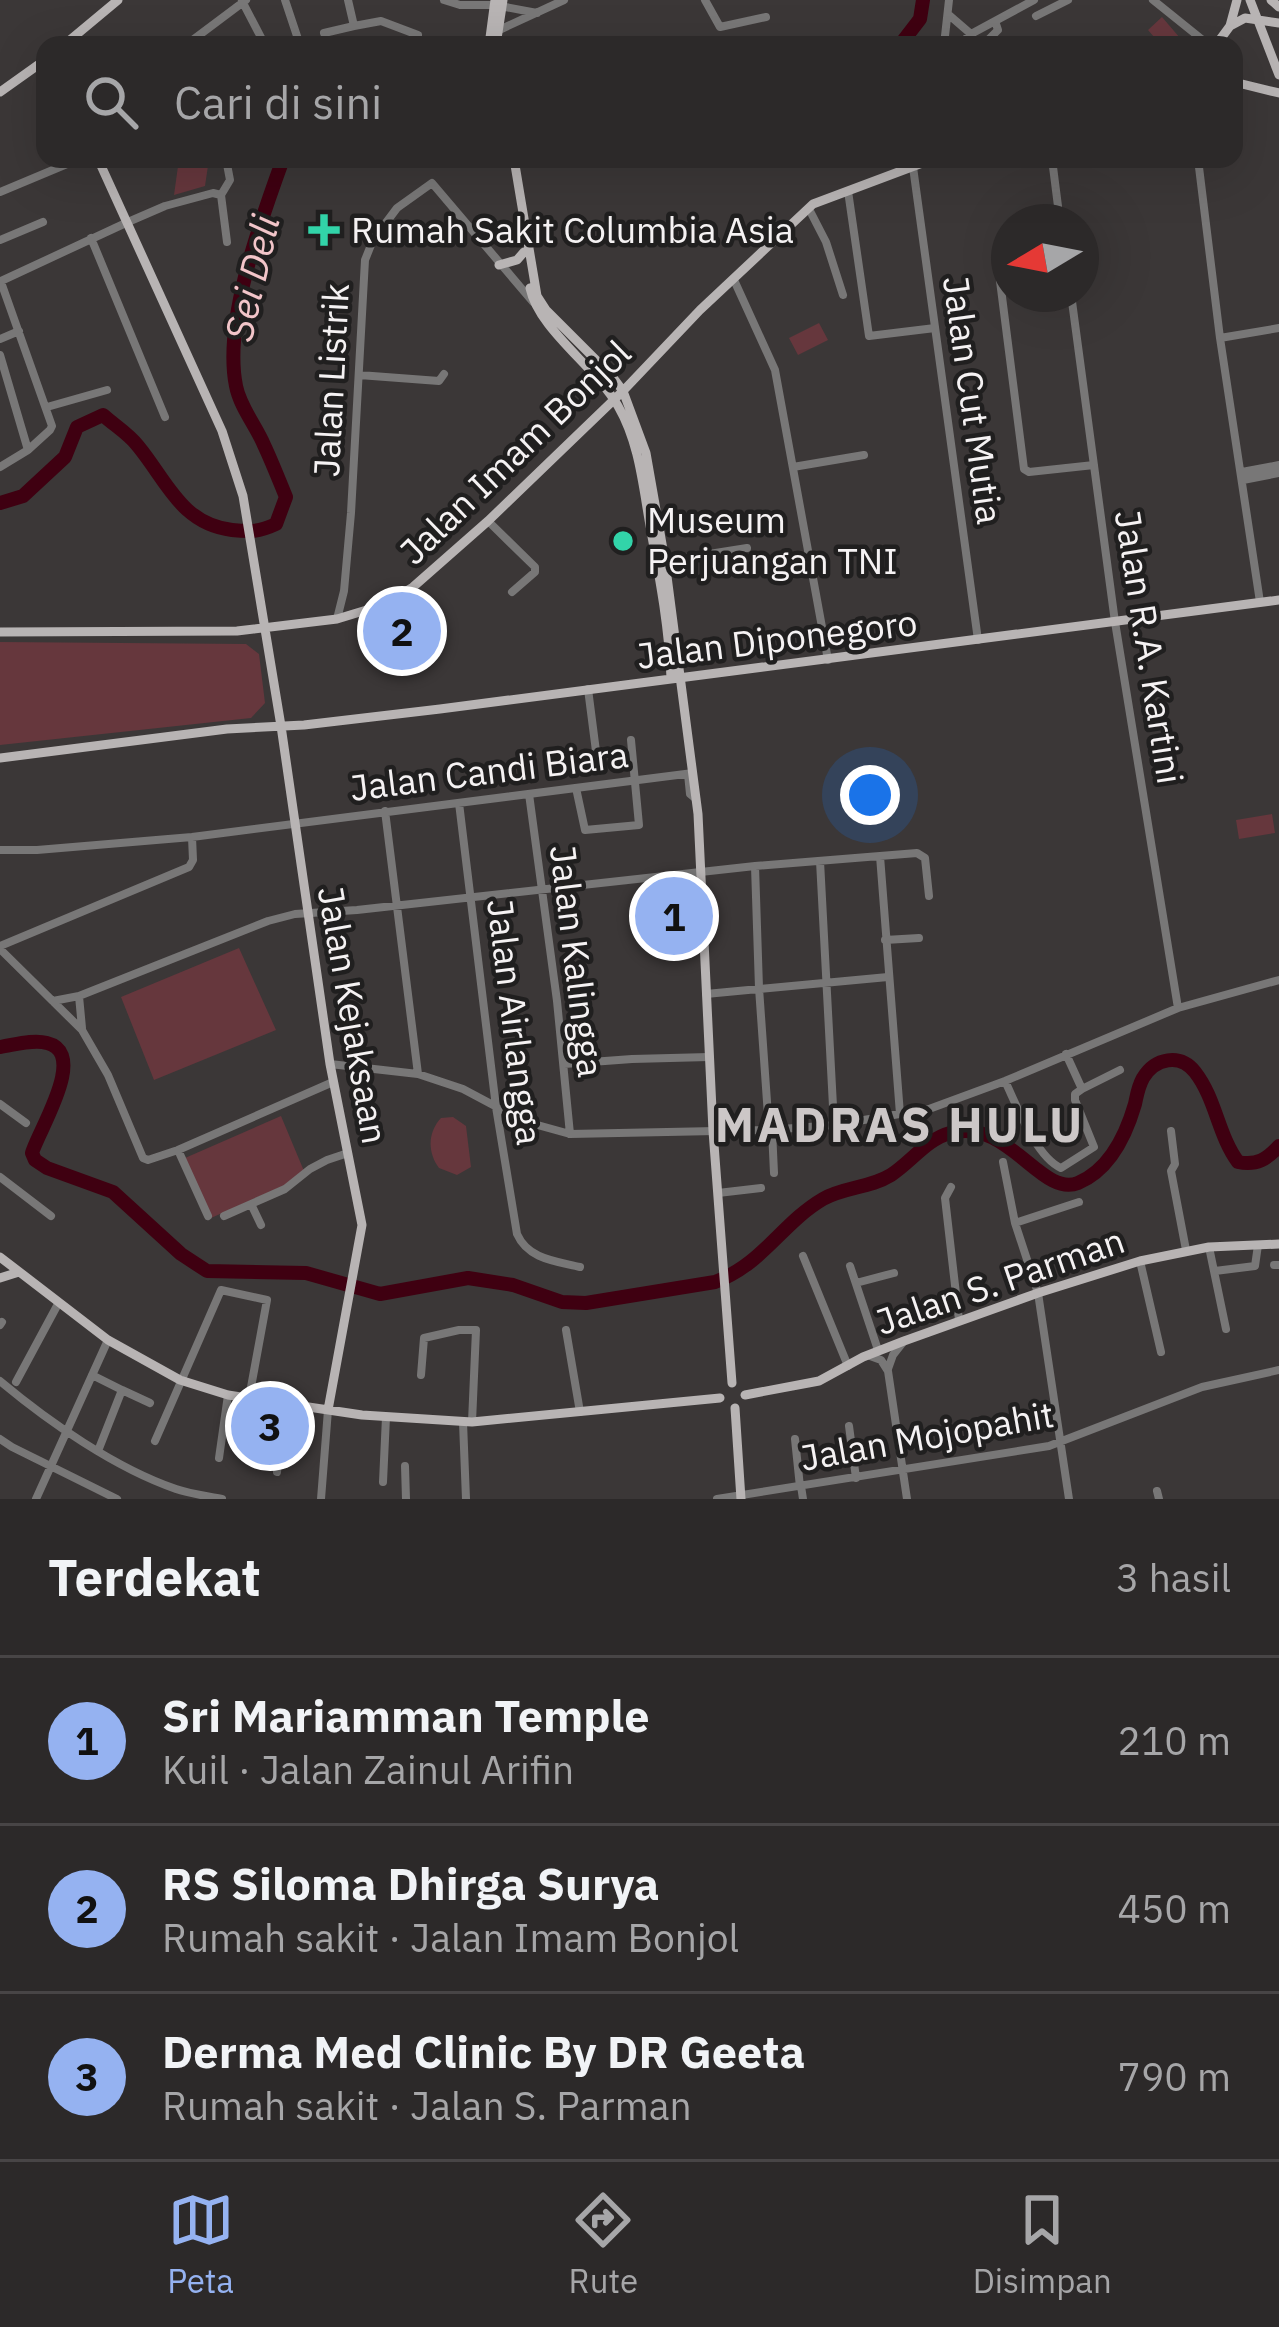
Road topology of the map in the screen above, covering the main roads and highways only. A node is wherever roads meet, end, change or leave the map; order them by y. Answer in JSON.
{"nodes":[{"id":1,"x":118,"y":0,"type":"edge"},
{"id":2,"x":1238,"y":0,"type":"edge"},
{"id":3,"x":1250,"y":0,"type":"edge"},
{"id":4,"x":1271,"y":0,"type":"edge"},
{"id":5,"x":499,"y":3,"type":"edge"},
{"id":6,"x":1279,"y":7,"type":"edge"},
{"id":7,"x":1258,"y":20,"type":"junction"},
{"id":8,"x":1279,"y":23,"type":"edge"},
{"id":9,"x":1230,"y":26,"type":"junction"},
{"id":10,"x":75,"y":36,"type":"edge"},
{"id":11,"x":494,"y":36,"type":"edge"},
{"id":12,"x":495,"y":36,"type":"edge"},
{"id":13,"x":1221,"y":36,"type":"edge"},
{"id":14,"x":36,"y":67,"type":"edge"},
{"id":15,"x":1279,"y":75,"type":"edge"},
{"id":16,"x":1243,"y":84,"type":"edge"},
{"id":17,"x":0,"y":92,"type":"edge"},
{"id":18,"x":1279,"y":93,"type":"edge"},
{"id":19,"x":102,"y":168,"type":"edge"},
{"id":20,"x":512,"y":168,"type":"edge"},
{"id":21,"x":909,"y":168,"type":"edge"},
{"id":22,"x":516,"y":189,"type":"junction"},
{"id":23,"x":524,"y":252,"type":"junction"},
{"id":24,"x":499,"y":265,"type":"road end"},
{"id":25,"x":643,"y":368,"type":"junction"},
{"id":26,"x":607,"y":371,"type":"junction"},
{"id":27,"x":618,"y":395,"type":"junction"},
{"id":28,"x":658,"y":545,"type":"junction"},
{"id":29,"x":1279,"y":600,"type":"edge"},
{"id":30,"x":263,"y":628,"type":"junction"},
{"id":31,"x":0,"y":632,"type":"edge"},
{"id":32,"x":676,"y":677,"type":"junction"},
{"id":33,"x":281,"y":726,"type":"junction"},
{"id":34,"x":0,"y":758,"type":"edge"},
{"id":35,"x":1279,"y":1244,"type":"edge"},
{"id":36,"x":0,"y":1257,"type":"edge"},
{"id":37,"x":19,"y":1272,"type":"junction"},
{"id":38,"x":0,"y":1279,"type":"edge"},
{"id":39,"x":732,"y":1383,"type":"junction"},
{"id":40,"x":745,"y":1395,"type":"junction"},
{"id":41,"x":720,"y":1397,"type":"junction"},
{"id":42,"x":735,"y":1408,"type":"junction"},
{"id":43,"x":328,"y":1411,"type":"junction"},
{"id":44,"x":741,"y":1497,"type":"edge"}],
"edges":[{"from":1,"to":10,"type":"main road"},
{"from":2,"to":9,"type":"main road"},
{"from":3,"to":7,"type":"main road"},
{"from":4,"to":6,"type":"main road"},
{"from":5,"to":11,"type":"main road"},
{"from":5,"to":12,"type":"main road"},
{"from":7,"to":8,"type":"main road"},
{"from":7,"to":9,"type":"main road"},
{"from":7,"to":15,"type":"main road"},
{"from":9,"to":13,"type":"main road"},
{"from":14,"to":17,"type":"main road"},
{"from":16,"to":18,"type":"main road"},
{"from":19,"to":30,"type":"main road","name":"Jalan Kejaksaan"},
{"from":20,"to":22,"type":"main road"},
{"from":21,"to":25,"type":"main road","name":"Jalan Imam Bonjol"},
{"from":22,"to":23,"type":"main road"},
{"from":22,"to":26,"type":"main road"},
{"from":23,"to":24,"type":"main road"},
{"from":23,"to":27,"type":"main road"},
{"from":25,"to":26,"type":"main road"},
{"from":25,"to":27,"type":"main road","name":"Jalan Imam Bonjol"},
{"from":26,"to":27,"type":"main road"},
{"from":27,"to":28,"type":"main road"},
{"from":27,"to":30,"type":"main road","name":"Jalan Imam Bonjol"},
{"from":28,"to":32,"type":"main road"},
{"from":28,"to":32,"type":"main road"},
{"from":29,"to":32,"type":"main road","name":"Jalan Diponegoro"},
{"from":30,"to":31,"type":"main road","name":"Jalan Imam Bonjol"},
{"from":30,"to":33,"type":"main road","name":"Jalan Kejaksaan"},
{"from":32,"to":33,"type":"main road","name":"Jalan Diponegoro"},
{"from":32,"to":39,"type":"main road"},
{"from":33,"to":34,"type":"main road","name":"Jalan Diponegoro"},
{"from":33,"to":43,"type":"main road","name":"Jalan Kejaksaan"},
{"from":35,"to":40,"type":"main road","name":"Jalan S. Parman"},
{"from":36,"to":37,"type":"main road"},
{"from":37,"to":38,"type":"main road"},
{"from":37,"to":43,"type":"main road"},
{"from":39,"to":40,"type":"main road"},
{"from":39,"to":41,"type":"main road"},
{"from":40,"to":42,"type":"main road"},
{"from":41,"to":42,"type":"main road"},
{"from":41,"to":43,"type":"main road"},
{"from":42,"to":44,"type":"main road"}]}
